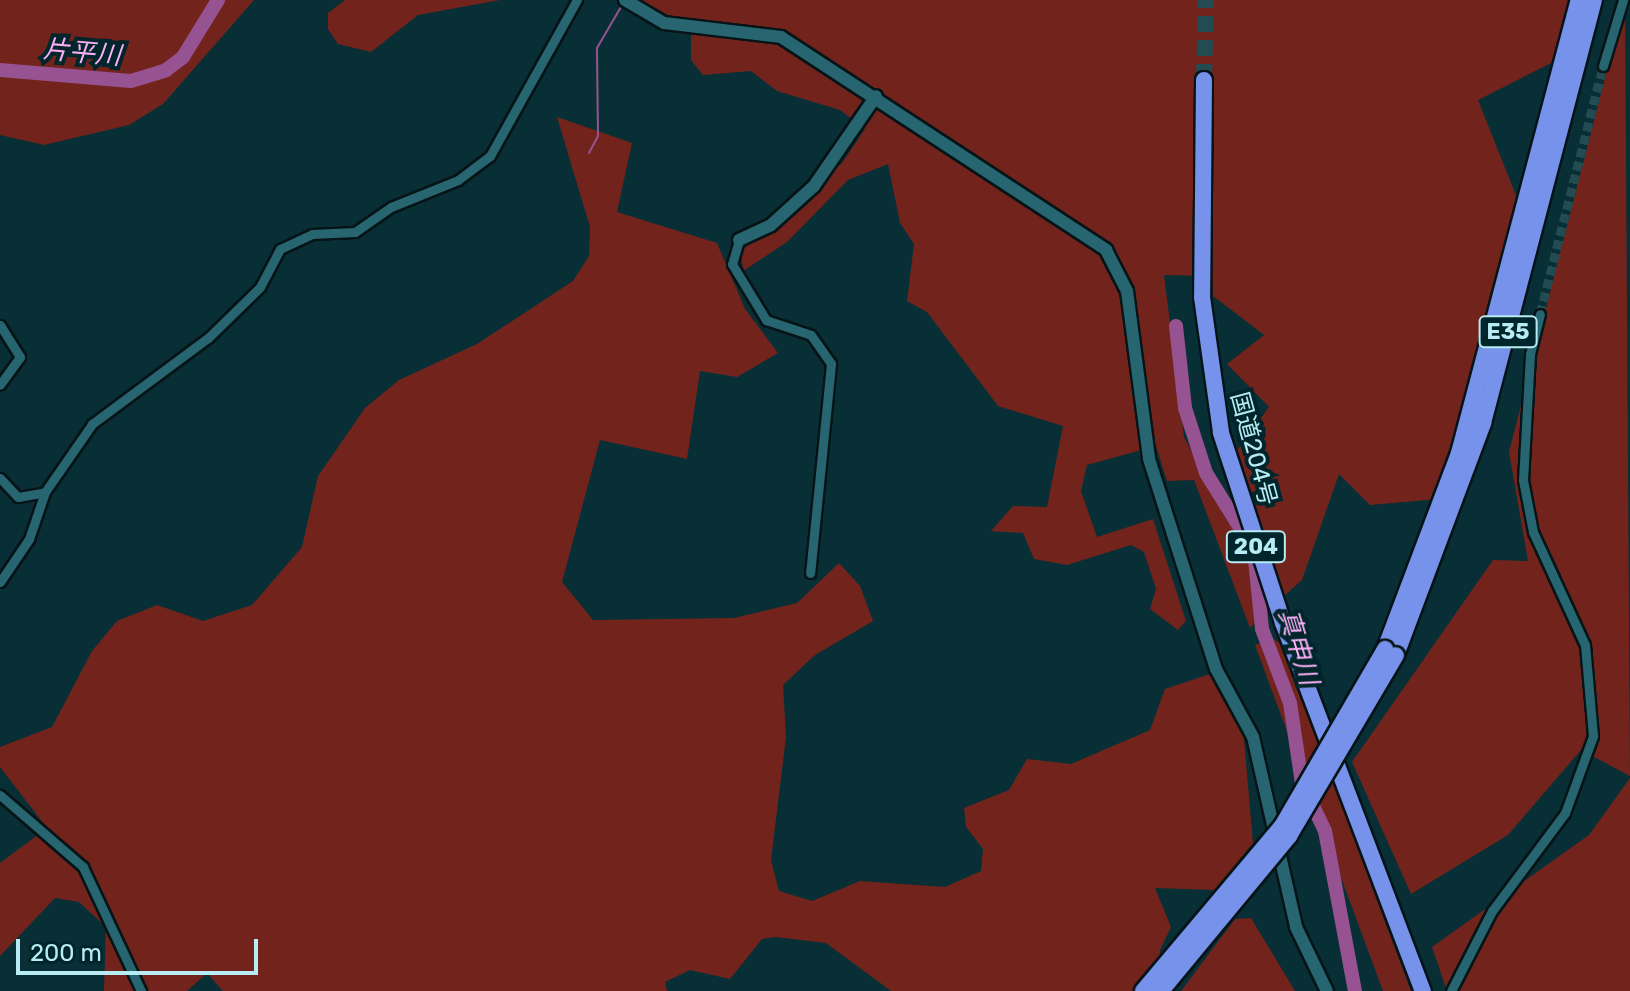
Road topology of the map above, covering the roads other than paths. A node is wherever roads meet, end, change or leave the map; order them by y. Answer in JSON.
{"nodes":[{"id":1,"x":577,"y":0,"type":"edge"},
{"id":2,"x":625,"y":0,"type":"edge"},
{"id":3,"x":1579,"y":0,"type":"edge"},
{"id":4,"x":1594,"y":0,"type":"edge"},
{"id":5,"x":1623,"y":0,"type":"edge"},
{"id":6,"x":1603,"y":66,"type":"tunnel mouth"},
{"id":7,"x":1204,"y":80,"type":"tunnel mouth"},
{"id":8,"x":876,"y":96,"type":"junction"},
{"id":9,"x":739,"y":240,"type":"joint"},
{"id":10,"x":1540,"y":314,"type":"tunnel mouth"},
{"id":11,"x":0,"y":325,"type":"edge"},
{"id":12,"x":0,"y":385,"type":"edge"},
{"id":13,"x":0,"y":478,"type":"edge"},
{"id":14,"x":45,"y":492,"type":"junction"},
{"id":15,"x":810,"y":573,"type":"dead end"},
{"id":16,"x":0,"y":582,"type":"edge"},
{"id":17,"x":1391,"y":652,"type":"junction"},
{"id":18,"x":0,"y":795,"type":"edge"},
{"id":19,"x":141,"y":991,"type":"edge"},
{"id":20,"x":1143,"y":991,"type":"edge"},
{"id":21,"x":1161,"y":991,"type":"edge"},
{"id":22,"x":1327,"y":991,"type":"edge"},
{"id":23,"x":1423,"y":991,"type":"edge"},
{"id":24,"x":1451,"y":991,"type":"edge"}],
"edges":[{"from":1,"to":14,"type":"street"},
{"from":2,"to":8,"type":"street"},
{"from":3,"to":17,"type":"highway","number":"E35"},
{"from":4,"to":17,"type":"highway","number":"E35"},
{"from":5,"to":6,"type":"street"},
{"from":7,"to":23,"type":"highway","name":"国道204号","number":"204"},
{"from":8,"to":9,"type":"street"},
{"from":8,"to":22,"type":"street"},
{"from":9,"to":15,"type":"street"},
{"from":10,"to":24,"type":"street"},
{"from":11,"to":12,"type":"street"},
{"from":13,"to":14,"type":"street"},
{"from":14,"to":16,"type":"street"},
{"from":17,"to":20,"type":"highway","number":"E35","bridge":true},
{"from":17,"to":21,"type":"highway","number":"E35","bridge":true},
{"from":18,"to":19,"type":"street"}]}
